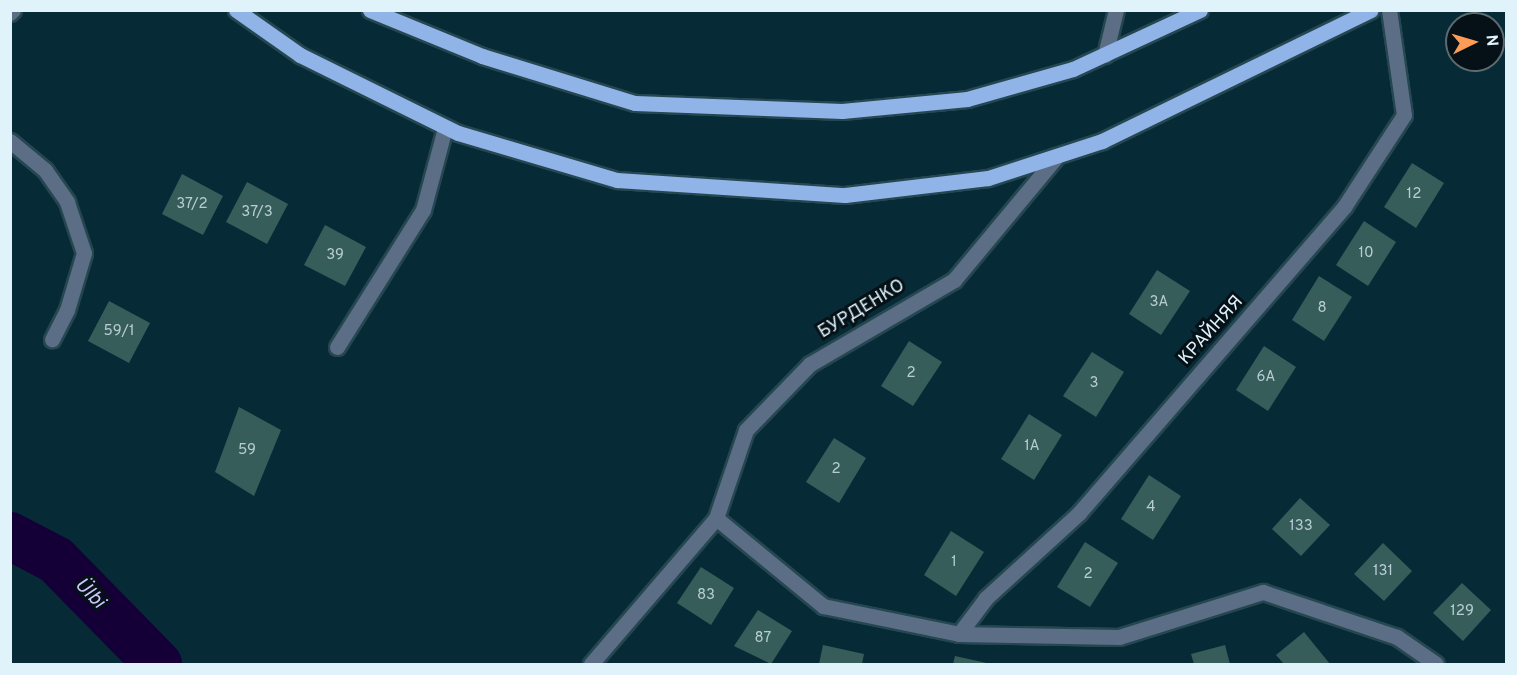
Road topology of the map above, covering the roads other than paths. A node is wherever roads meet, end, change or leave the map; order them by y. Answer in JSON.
{"nodes":[{"id":1,"x":236,"y":10,"type":"edge"},
{"id":2,"x":370,"y":10,"type":"edge"},
{"id":3,"x":1116,"y":10,"type":"edge"},
{"id":4,"x":1200,"y":10,"type":"edge"},
{"id":5,"x":1371,"y":10,"type":"edge"},
{"id":6,"x":1389,"y":10,"type":"edge"},
{"id":7,"x":1105,"y":54,"type":"junction"},
{"id":8,"x":445,"y":128,"type":"junction"},
{"id":9,"x":10,"y":141,"type":"edge"},
{"id":10,"x":1057,"y":156,"type":"junction"},
{"id":11,"x":52,"y":339,"type":"dead end"},
{"id":12,"x":337,"y":347,"type":"dead end"},
{"id":13,"x":716,"y":518,"type":"junction"},
{"id":14,"x":959,"y":634,"type":"junction"},
{"id":15,"x":591,"y":664,"type":"edge"},
{"id":16,"x":1436,"y":664,"type":"edge"}],
"edges":[{"from":1,"to":8,"type":"main road"},
{"from":2,"to":7,"type":"main road"},
{"from":3,"to":7,"type":"street"},
{"from":4,"to":7,"type":"main road"},
{"from":5,"to":10,"type":"main road"},
{"from":6,"to":14,"type":"street","name":"КРАЙНЯЯ"},
{"from":8,"to":10,"type":"main road"},
{"from":8,"to":12,"type":"street"},
{"from":9,"to":11,"type":"street"},
{"from":10,"to":13,"type":"street","name":"БУРДЕНКО"},
{"from":13,"to":14,"type":"street"},
{"from":13,"to":15,"type":"street"},
{"from":14,"to":16,"type":"street"}]}
